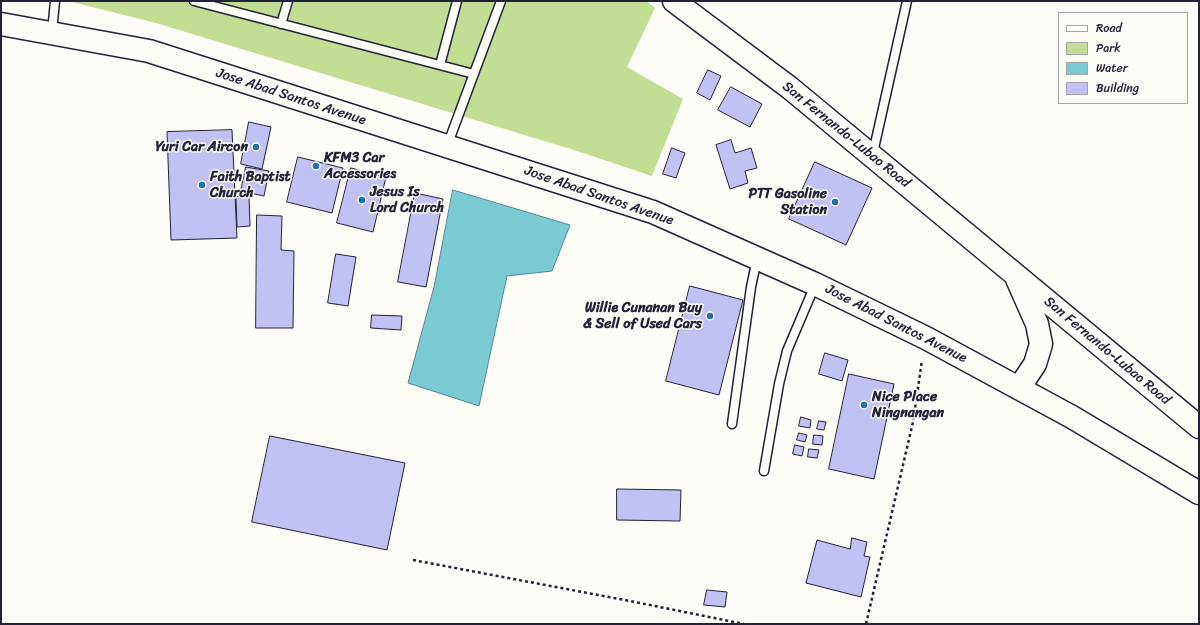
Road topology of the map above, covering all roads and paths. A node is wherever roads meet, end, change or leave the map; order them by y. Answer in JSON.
{"nodes":[{"id":1,"x":56,"y":1,"type":"edge"},
{"id":2,"x":194,"y":1,"type":"edge"},
{"id":3,"x":288,"y":1,"type":"edge"},
{"id":4,"x":457,"y":1,"type":"edge"},
{"id":5,"x":501,"y":1,"type":"edge"},
{"id":6,"x":674,"y":1,"type":"edge"},
{"id":7,"x":907,"y":1,"type":"edge"},
{"id":8,"x":1,"y":24,"type":"edge"},
{"id":9,"x":281,"y":24,"type":"junction"},
{"id":10,"x":52,"y":33,"type":"junction"},
{"id":11,"x":440,"y":65,"type":"junction"},
{"id":12,"x":474,"y":74,"type":"junction"},
{"id":13,"x":447,"y":146,"type":"junction"},
{"id":14,"x":872,"y":156,"type":"junction"},
{"id":15,"x":757,"y":258,"type":"junction"},
{"id":16,"x":1015,"y":274,"type":"junction"},
{"id":17,"x":815,"y":284,"type":"junction"},
{"id":18,"x":926,"y":338,"type":"junction"},
{"id":19,"x":1019,"y":388,"type":"junction"},
{"id":20,"x":732,"y":424,"type":"dead end"},
{"id":21,"x":1199,"y":427,"type":"edge"},
{"id":22,"x":764,"y":471,"type":"dead end"},
{"id":23,"x":1199,"y":493,"type":"edge"},
{"id":24,"x":413,"y":560,"type":"dead end"},
{"id":25,"x":744,"y":624,"type":"edge"},
{"id":26,"x":866,"y":624,"type":"edge"}],
"edges":[{"from":1,"to":10,"type":"lane"},
{"from":2,"to":9,"type":"lane"},
{"from":3,"to":9,"type":"lane"},
{"from":4,"to":11,"type":"lane"},
{"from":5,"to":12,"type":"lane"},
{"from":6,"to":14,"type":"main road","name":"San Fernando-Lubao Road"},
{"from":7,"to":14,"type":"lane"},
{"from":8,"to":10,"type":"main road","name":"Jose Abad Santos Avenue"},
{"from":9,"to":11,"type":"lane"},
{"from":10,"to":13,"type":"main road","name":"Jose Abad Santos Avenue"},
{"from":11,"to":12,"type":"lane"},
{"from":12,"to":13,"type":"lane"},
{"from":13,"to":15,"type":"main road","name":"Jose Abad Santos Avenue"},
{"from":14,"to":16,"type":"main road","name":"San Fernando-Lubao Road"},
{"from":15,"to":17,"type":"main road","name":"Jose Abad Santos Avenue"},
{"from":15,"to":20,"type":"lane"},
{"from":16,"to":19,"type":"main road","name":"San Fernando-Lubao Road"},
{"from":16,"to":21,"type":"main road","name":"San Fernando-Lubao Road"},
{"from":17,"to":18,"type":"main road","name":"Jose Abad Santos Avenue"},
{"from":17,"to":22,"type":"lane"},
{"from":18,"to":19,"type":"main road","name":"Jose Abad Santos Avenue"},
{"from":18,"to":26,"type":"path"},
{"from":19,"to":23,"type":"main road","name":"Jose Abad Santos Avenue"},
{"from":24,"to":25,"type":"path"}]}
